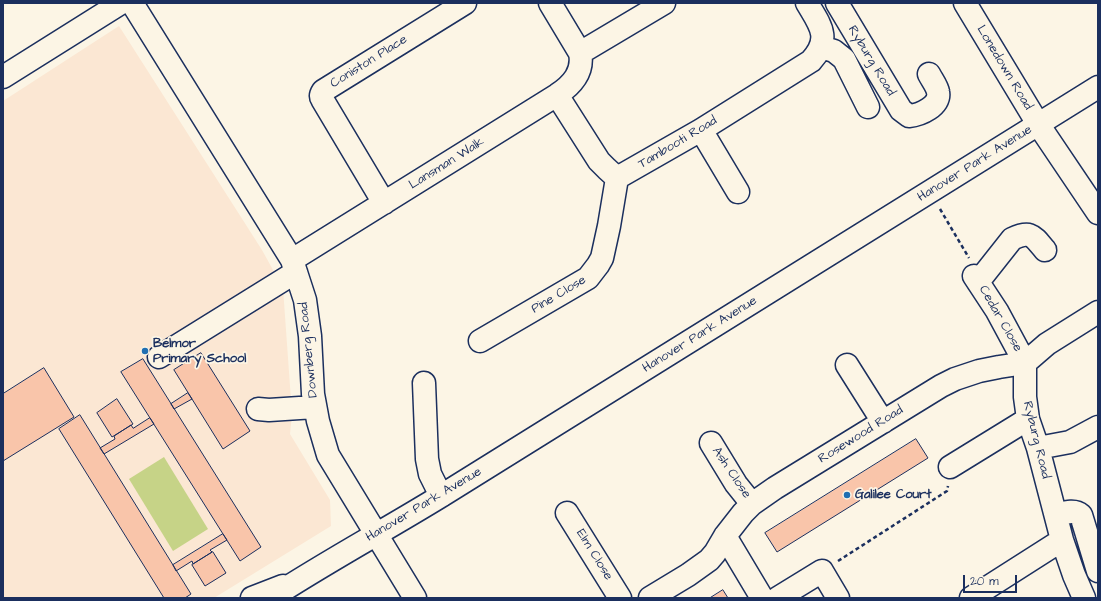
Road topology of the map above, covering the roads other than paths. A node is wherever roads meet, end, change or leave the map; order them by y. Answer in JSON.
{"nodes":[{"id":1,"x":121,"y":3,"type":"edge"},
{"id":2,"x":132,"y":3,"type":"edge"},
{"id":3,"x":465,"y":3,"type":"edge"},
{"id":4,"x":550,"y":3,"type":"edge"},
{"id":5,"x":664,"y":3,"type":"edge"},
{"id":6,"x":837,"y":3,"type":"edge"},
{"id":7,"x":965,"y":3,"type":"edge"},
{"id":8,"x":813,"y":5,"type":"edge"},
{"id":9,"x":821,"y":47,"type":"junction"},
{"id":10,"x":580,"y":53,"type":"junction"},
{"id":11,"x":929,"y":74,"type":"dead end"},
{"id":12,"x":3,"y":77,"type":"edge"},
{"id":13,"x":1098,"y":87,"type":"edge"},
{"id":14,"x":557,"y":95,"type":"junction"},
{"id":15,"x":868,"y":107,"type":"dead end"},
{"id":16,"x":1038,"y":124,"type":"junction"},
{"id":17,"x":701,"y":130,"type":"junction"},
{"id":18,"x":617,"y":178,"type":"junction"},
{"id":19,"x":738,"y":192,"type":"dead end"},
{"id":20,"x":384,"y":203,"type":"junction"},
{"id":21,"x":1098,"y":213,"type":"edge"},
{"id":22,"x":1045,"y":250,"type":"dead end"},
{"id":23,"x":294,"y":266,"type":"junction"},
{"id":24,"x":1098,"y":312,"type":"edge"},
{"id":25,"x":480,"y":341,"type":"dead end"},
{"id":26,"x":159,"y":357,"type":"dead end"},
{"id":27,"x":1025,"y":363,"type":"junction"},
{"id":28,"x":847,"y":365,"type":"dead end"},
{"id":29,"x":424,"y":383,"type":"dead end"},
{"id":30,"x":316,"y":407,"type":"junction"},
{"id":31,"x":258,"y":409,"type":"dead end"},
{"id":32,"x":1028,"y":419,"type":"junction"},
{"id":33,"x":882,"y":422,"type":"junction"},
{"id":34,"x":1098,"y":426,"type":"edge"},
{"id":35,"x":711,"y":443,"type":"dead end"},
{"id":36,"x":1038,"y":448,"type":"junction"},
{"id":37,"x":950,"y":467,"type":"road end"},
{"id":38,"x":441,"y":496,"type":"junction"},
{"id":39,"x":752,"y":504,"type":"junction"},
{"id":40,"x":567,"y":513,"type":"dead end"},
{"id":41,"x":1056,"y":515,"type":"junction"},
{"id":42,"x":377,"y":535,"type":"junction"},
{"id":43,"x":725,"y":536,"type":"junction"},
{"id":44,"x":1062,"y":540,"type":"junction"},
{"id":45,"x":1098,"y":571,"type":"edge"},
{"id":46,"x":299,"y":580,"type":"junction"},
{"id":47,"x":252,"y":598,"type":"edge"},
{"id":48,"x":271,"y":598,"type":"edge"},
{"id":49,"x":415,"y":598,"type":"edge"},
{"id":50,"x":620,"y":598,"type":"edge"},
{"id":51,"x":650,"y":598,"type":"edge"},
{"id":52,"x":762,"y":598,"type":"edge"},
{"id":53,"x":778,"y":598,"type":"edge"},
{"id":54,"x":838,"y":598,"type":"edge"},
{"id":55,"x":970,"y":598,"type":"edge"},
{"id":56,"x":1084,"y":598,"type":"edge"}],
"edges":[{"from":1,"to":12,"type":"street"},
{"from":2,"to":23,"type":"street","name":"Downberg Road"},
{"from":3,"to":20,"type":"street","name":"Coniston Place"},
{"from":4,"to":10,"type":"street"},
{"from":5,"to":10,"type":"street"},
{"from":6,"to":11,"type":"street","name":"Ryburg Road"},
{"from":7,"to":16,"type":"street","name":"Lonedown Road"},
{"from":8,"to":9,"type":"street"},
{"from":9,"to":15,"type":"street"},
{"from":9,"to":17,"type":"street","name":"Tambooti Road"},
{"from":10,"to":14,"type":"street","name":"Lansman Walk"},
{"from":13,"to":16,"type":"street","name":"Hanover Park Avenue"},
{"from":14,"to":18,"type":"street"},
{"from":14,"to":20,"type":"street","name":"Lansman Walk"},
{"from":16,"to":21,"type":"street","name":"Lonedown Road"},
{"from":16,"to":38,"type":"street","name":"Hanover Park Avenue"},
{"from":17,"to":18,"type":"street","name":"Tambooti Road"},
{"from":17,"to":19,"type":"street"},
{"from":18,"to":25,"type":"street","name":"Pine Close"},
{"from":20,"to":23,"type":"street","name":"Lansman Walk"},
{"from":22,"to":27,"type":"street","name":"Cedar Close"},
{"from":23,"to":26,"type":"street","name":"Lansman Walk"},
{"from":23,"to":30,"type":"street","name":"Downberg Road"},
{"from":24,"to":27,"type":"street"},
{"from":27,"to":32,"type":"street","name":"Ryburg Road"},
{"from":27,"to":33,"type":"street","name":"Rosewood Road"},
{"from":28,"to":33,"type":"street"},
{"from":29,"to":38,"type":"street"},
{"from":30,"to":31,"type":"street"},
{"from":30,"to":42,"type":"street","name":"Downberg Road"},
{"from":32,"to":36,"type":"street","name":"Ryburg Road"},
{"from":32,"to":37,"type":"street"},
{"from":33,"to":39,"type":"street","name":"Rosewood Road"},
{"from":34,"to":36,"type":"street"},
{"from":35,"to":39,"type":"street","name":"Ash Close"},
{"from":36,"to":41,"type":"street","name":"Ryburg Road"},
{"from":38,"to":42,"type":"street","name":"Hanover Park Avenue"},
{"from":39,"to":43,"type":"street","name":"Rosewood Road"},
{"from":40,"to":50,"type":"street","name":"Elm Close"},
{"from":41,"to":44,"type":"street","name":"Ryburg Road"},
{"from":41,"to":45,"type":"street"},
{"from":42,"to":46,"type":"street","name":"Hanover Park Avenue"},
{"from":42,"to":49,"type":"street","name":"Downberg Road"},
{"from":43,"to":51,"type":"street","name":"Rosewood Road"},
{"from":43,"to":52,"type":"street"},
{"from":44,"to":55,"type":"street"},
{"from":44,"to":56,"type":"street","name":"Ryburg Road"},
{"from":46,"to":47,"type":"street","name":"Hanover Park Avenue"},
{"from":46,"to":48,"type":"street","name":"Hanover Park Avenue"},
{"from":53,"to":54,"type":"street"}]}
